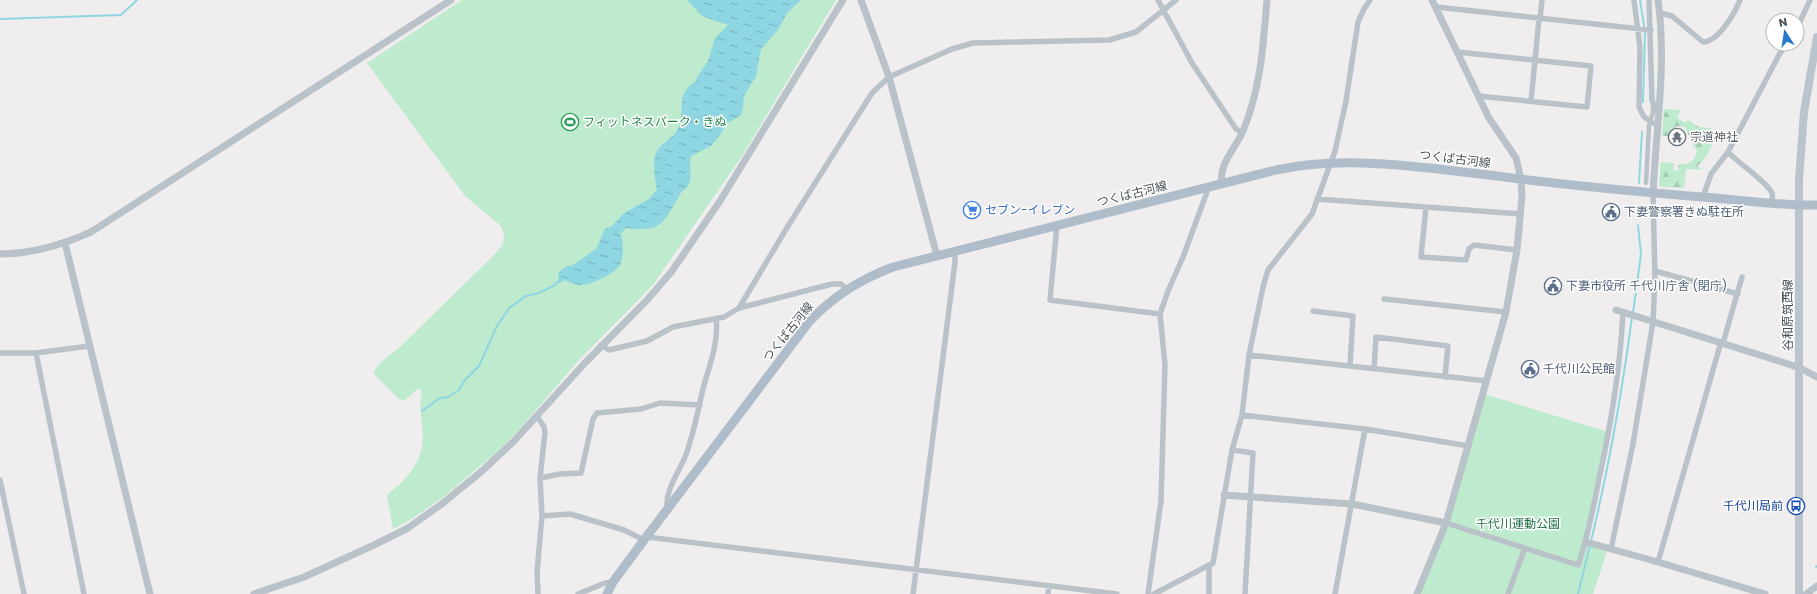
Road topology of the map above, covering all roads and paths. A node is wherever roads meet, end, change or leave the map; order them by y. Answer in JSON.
{"nodes":[{"id":1,"x":451,"y":0,"type":"edge"},
{"id":2,"x":843,"y":0,"type":"edge"},
{"id":3,"x":861,"y":0,"type":"edge"},
{"id":4,"x":1158,"y":0,"type":"edge"},
{"id":5,"x":1176,"y":0,"type":"edge"},
{"id":6,"x":1267,"y":0,"type":"edge"},
{"id":7,"x":1370,"y":0,"type":"edge"},
{"id":8,"x":1432,"y":0,"type":"edge"},
{"id":9,"x":1542,"y":0,"type":"edge"},
{"id":10,"x":1634,"y":0,"type":"edge"},
{"id":11,"x":1649,"y":0,"type":"edge"},
{"id":12,"x":1658,"y":0,"type":"edge"},
{"id":13,"x":1740,"y":0,"type":"edge"},
{"id":14,"x":1810,"y":0,"type":"edge"},
{"id":15,"x":1436,"y":7,"type":"junction"},
{"id":16,"x":1164,"y":10,"type":"junction"},
{"id":17,"x":1804,"y":12,"type":"edge"},
{"id":18,"x":1660,"y":13,"type":"junction"},
{"id":19,"x":1540,"y":19,"type":"junction"},
{"id":20,"x":1638,"y":30,"type":"junction"},
{"id":21,"x":1650,"y":30,"type":"junction"},
{"id":22,"x":1817,"y":37,"type":"edge"},
{"id":23,"x":1457,"y":52,"type":"junction"},
{"id":24,"x":1781,"y":52,"type":"edge"},
{"id":25,"x":1535,"y":60,"type":"junction"},
{"id":26,"x":889,"y":77,"type":"junction"},
{"id":27,"x":1478,"y":96,"type":"junction"},
{"id":28,"x":1652,"y":100,"type":"junction"},
{"id":29,"x":1532,"y":101,"type":"junction"},
{"id":30,"x":1659,"y":111,"type":"junction"},
{"id":31,"x":1650,"y":122,"type":"junction"},
{"id":32,"x":1658,"y":126,"type":"junction"},
{"id":33,"x":1242,"y":132,"type":"junction"},
{"id":34,"x":1728,"y":152,"type":"junction"},
{"id":35,"x":1330,"y":162,"type":"junction"},
{"id":36,"x":1521,"y":178,"type":"junction"},
{"id":37,"x":1646,"y":183,"type":"dead end"},
{"id":38,"x":1222,"y":184,"type":"junction"},
{"id":39,"x":1208,"y":187,"type":"junction"},
{"id":40,"x":1652,"y":193,"type":"junction"},
{"id":41,"x":1702,"y":197,"type":"junction"},
{"id":42,"x":1317,"y":199,"type":"junction"},
{"id":43,"x":1772,"y":203,"type":"junction"},
{"id":44,"x":1799,"y":205,"type":"junction"},
{"id":45,"x":1817,"y":205,"type":"edge"},
{"id":46,"x":1426,"y":207,"type":"junction"},
{"id":47,"x":1521,"y":214,"type":"junction"},
{"id":48,"x":1057,"y":225,"type":"junction"},
{"id":49,"x":65,"y":243,"type":"junction"},
{"id":50,"x":1517,"y":250,"type":"junction"},
{"id":51,"x":955,"y":252,"type":"junction"},
{"id":52,"x":0,"y":254,"type":"edge"},
{"id":53,"x":937,"y":256,"type":"junction"},
{"id":54,"x":1655,"y":271,"type":"junction"},
{"id":55,"x":1742,"y":277,"type":"dead end"},
{"id":56,"x":847,"y":289,"type":"junction"},
{"id":57,"x":1738,"y":294,"type":"junction"},
{"id":58,"x":1384,"y":299,"type":"dead end"},
{"id":59,"x":739,"y":308,"type":"junction"},
{"id":60,"x":1313,"y":311,"type":"dead end"},
{"id":61,"x":1620,"y":311,"type":"joint"},
{"id":62,"x":1506,"y":312,"type":"junction"},
{"id":63,"x":1160,"y":314,"type":"junction"},
{"id":64,"x":716,"y":319,"type":"junction"},
{"id":65,"x":1653,"y":322,"type":"junction"},
{"id":66,"x":1722,"y":343,"type":"junction"},
{"id":67,"x":601,"y":345,"type":"junction"},
{"id":68,"x":89,"y":346,"type":"junction"},
{"id":69,"x":0,"y":353,"type":"edge"},
{"id":70,"x":36,"y":353,"type":"junction"},
{"id":71,"x":1249,"y":355,"type":"junction"},
{"id":72,"x":1350,"y":366,"type":"junction"},
{"id":73,"x":1800,"y":368,"type":"junction"},
{"id":74,"x":1374,"y":369,"type":"junction"},
{"id":75,"x":1445,"y":377,"type":"junction"},
{"id":76,"x":1817,"y":377,"type":"edge"},
{"id":77,"x":1487,"y":381,"type":"junction"},
{"id":78,"x":700,"y":405,"type":"junction"},
{"id":79,"x":1242,"y":415,"type":"junction"},
{"id":80,"x":537,"y":416,"type":"junction"},
{"id":81,"x":1366,"y":429,"type":"junction"},
{"id":82,"x":1469,"y":446,"type":"junction"},
{"id":83,"x":1232,"y":450,"type":"junction"},
{"id":84,"x":540,"y":478,"type":"junction"},
{"id":85,"x":0,"y":480,"type":"edge"},
{"id":86,"x":1224,"y":495,"type":"junction"},
{"id":87,"x":1252,"y":496,"type":"junction"},
{"id":88,"x":1352,"y":504,"type":"junction"},
{"id":89,"x":668,"y":511,"type":"junction"},
{"id":90,"x":542,"y":516,"type":"junction"},
{"id":91,"x":1446,"y":523,"type":"junction"},
{"id":92,"x":646,"y":538,"type":"junction"},
{"id":93,"x":1586,"y":542,"type":"junction"},
{"id":94,"x":1525,"y":548,"type":"junction"},
{"id":95,"x":1611,"y":549,"type":"junction"},
{"id":96,"x":1658,"y":562,"type":"junction"},
{"id":97,"x":1209,"y":567,"type":"junction"},
{"id":98,"x":916,"y":569,"type":"junction"},
{"id":99,"x":614,"y":582,"type":"junction"},
{"id":100,"x":1049,"y":586,"type":"junction"},
{"id":101,"x":1817,"y":586,"type":"edge"},
{"id":102,"x":24,"y":594,"type":"edge"},
{"id":103,"x":84,"y":594,"type":"edge"},
{"id":104,"x":150,"y":594,"type":"edge"},
{"id":105,"x":254,"y":594,"type":"edge"},
{"id":106,"x":538,"y":594,"type":"edge"},
{"id":107,"x":578,"y":594,"type":"edge"},
{"id":108,"x":607,"y":594,"type":"edge"},
{"id":109,"x":913,"y":594,"type":"edge"},
{"id":110,"x":1048,"y":594,"type":"edge"},
{"id":111,"x":1117,"y":594,"type":"edge"},
{"id":112,"x":1148,"y":594,"type":"edge"},
{"id":113,"x":1154,"y":594,"type":"edge"},
{"id":114,"x":1208,"y":594,"type":"edge"},
{"id":115,"x":1245,"y":594,"type":"edge"},
{"id":116,"x":1335,"y":594,"type":"edge"},
{"id":117,"x":1417,"y":594,"type":"edge"},
{"id":118,"x":1508,"y":594,"type":"edge"},
{"id":119,"x":1765,"y":594,"type":"edge"},
{"id":120,"x":1799,"y":594,"type":"edge"},
{"id":121,"x":1806,"y":594,"type":"edge"}],
"edges":[{"from":1,"to":49,"type":"street"},
{"from":2,"to":67,"type":"street"},
{"from":3,"to":26,"type":"street"},
{"from":4,"to":16,"type":"street"},
{"from":5,"to":16,"type":"street"},
{"from":6,"to":33,"type":"street"},
{"from":7,"to":35,"type":"street"},
{"from":8,"to":15,"type":"street"},
{"from":9,"to":19,"type":"street"},
{"from":10,"to":20,"type":"street"},
{"from":11,"to":21,"type":"street"},
{"from":12,"to":18,"type":"street"},
{"from":13,"to":18,"type":"street"},
{"from":14,"to":17,"type":"street"},
{"from":15,"to":19,"type":"street"},
{"from":15,"to":23,"type":"street"},
{"from":16,"to":26,"type":"street"},
{"from":16,"to":33,"type":"street"},
{"from":18,"to":30,"type":"street"},
{"from":19,"to":20,"type":"street"},
{"from":19,"to":25,"type":"street"},
{"from":20,"to":21,"type":"street"},
{"from":20,"to":31,"type":"street"},
{"from":21,"to":28,"type":"street"},
{"from":22,"to":44,"type":"main road","name":"谷和原筑西線"},
{"from":23,"to":25,"type":"street"},
{"from":23,"to":27,"type":"street"},
{"from":24,"to":34,"type":"street"},
{"from":25,"to":29,"type":"street"},
{"from":25,"to":29,"type":"street"},
{"from":26,"to":53,"type":"street"},
{"from":26,"to":59,"type":"street"},
{"from":27,"to":29,"type":"street"},
{"from":27,"to":36,"type":"street"},
{"from":28,"to":30,"type":"street"},
{"from":28,"to":31,"type":"street"},
{"from":30,"to":32,"type":"street"},
{"from":31,"to":32,"type":"street"},
{"from":31,"to":37,"type":"street"},
{"from":32,"to":40,"type":"street"},
{"from":33,"to":38,"type":"street"},
{"from":34,"to":41,"type":"street"},
{"from":34,"to":43,"type":"street"},
{"from":35,"to":36,"type":"main road","name":"つくば古河線"},
{"from":35,"to":38,"type":"main road","name":"つくば古河線"},
{"from":35,"to":42,"type":"street"},
{"from":36,"to":40,"type":"main road","name":"つくば古河線"},
{"from":36,"to":47,"type":"street"},
{"from":38,"to":39,"type":"main road","name":"つくば古河線"},
{"from":39,"to":48,"type":"main road","name":"つくば古河線"},
{"from":39,"to":63,"type":"street"},
{"from":40,"to":41,"type":"main road","name":"つくば古河線"},
{"from":40,"to":54,"type":"street"},
{"from":41,"to":43,"type":"main road","name":"つくば古河線"},
{"from":42,"to":46,"type":"street"},
{"from":42,"to":71,"type":"street"},
{"from":43,"to":44,"type":"main road","name":"つくば古河線"},
{"from":44,"to":45,"type":"main road","name":"つくば古河線"},
{"from":44,"to":73,"type":"main road","name":"谷和原筑西線"},
{"from":46,"to":47,"type":"street"},
{"from":46,"to":50,"type":"street"},
{"from":47,"to":50,"type":"street"},
{"from":48,"to":51,"type":"main road","name":"つくば古河線"},
{"from":48,"to":63,"type":"street"},
{"from":49,"to":52,"type":"street"},
{"from":49,"to":68,"type":"street"},
{"from":50,"to":62,"type":"street"},
{"from":51,"to":53,"type":"main road","name":"つくば古河線"},
{"from":51,"to":98,"type":"street"},
{"from":53,"to":56,"type":"main road","name":"つくば古河線"},
{"from":54,"to":57,"type":"street"},
{"from":54,"to":65,"type":"street"},
{"from":55,"to":57,"type":"street"},
{"from":56,"to":59,"type":"street"},
{"from":56,"to":89,"type":"main road","name":"つくば古河線"},
{"from":57,"to":66,"type":"street"},
{"from":58,"to":62,"type":"street"},
{"from":59,"to":64,"type":"street"},
{"from":60,"to":72,"type":"street"},
{"from":61,"to":65,"type":"street"},
{"from":61,"to":93,"type":"street"},
{"from":62,"to":77,"type":"street"},
{"from":63,"to":112,"type":"street"},
{"from":64,"to":67,"type":"street"},
{"from":64,"to":78,"type":"street"},
{"from":65,"to":66,"type":"street"},
{"from":65,"to":95,"type":"street"},
{"from":66,"to":73,"type":"street"},
{"from":66,"to":96,"type":"street"},
{"from":67,"to":80,"type":"street"},
{"from":68,"to":70,"type":"street"},
{"from":68,"to":104,"type":"street"},
{"from":69,"to":70,"type":"street"},
{"from":70,"to":103,"type":"street"},
{"from":71,"to":72,"type":"street"},
{"from":71,"to":79,"type":"street"},
{"from":72,"to":74,"type":"street"},
{"from":73,"to":76,"type":"street"},
{"from":73,"to":120,"type":"main road","name":"谷和原筑西線"},
{"from":74,"to":75,"type":"street"},
{"from":74,"to":75,"type":"street"},
{"from":75,"to":77,"type":"street"},
{"from":77,"to":82,"type":"street"},
{"from":78,"to":84,"type":"street"},
{"from":78,"to":89,"type":"street"},
{"from":79,"to":81,"type":"street"},
{"from":79,"to":83,"type":"street"},
{"from":80,"to":84,"type":"street"},
{"from":80,"to":105,"type":"street"},
{"from":81,"to":82,"type":"street"},
{"from":81,"to":88,"type":"street"},
{"from":82,"to":91,"type":"street"},
{"from":83,"to":86,"type":"street"},
{"from":83,"to":87,"type":"street"},
{"from":84,"to":90,"type":"street"},
{"from":85,"to":102,"type":"street"},
{"from":86,"to":87,"type":"street"},
{"from":86,"to":97,"type":"street"},
{"from":87,"to":88,"type":"street"},
{"from":87,"to":115,"type":"street"},
{"from":88,"to":91,"type":"street"},
{"from":88,"to":116,"type":"street"},
{"from":89,"to":92,"type":"main road","name":"つくば古河線"},
{"from":90,"to":92,"type":"street"},
{"from":90,"to":106,"type":"street"},
{"from":91,"to":94,"type":"street"},
{"from":91,"to":117,"type":"street"},
{"from":92,"to":98,"type":"street"},
{"from":92,"to":99,"type":"main road","name":"つくば古河線"},
{"from":93,"to":94,"type":"street"},
{"from":93,"to":95,"type":"street"},
{"from":94,"to":118,"type":"street"},
{"from":95,"to":96,"type":"street"},
{"from":96,"to":119,"type":"street"},
{"from":97,"to":113,"type":"street"},
{"from":97,"to":114,"type":"street"},
{"from":98,"to":100,"type":"street"},
{"from":98,"to":109,"type":"street"},
{"from":99,"to":107,"type":"street"},
{"from":99,"to":108,"type":"main road","name":"つくば古河線"},
{"from":100,"to":110,"type":"street"},
{"from":100,"to":111,"type":"street"},
{"from":101,"to":121,"type":"street"}]}
